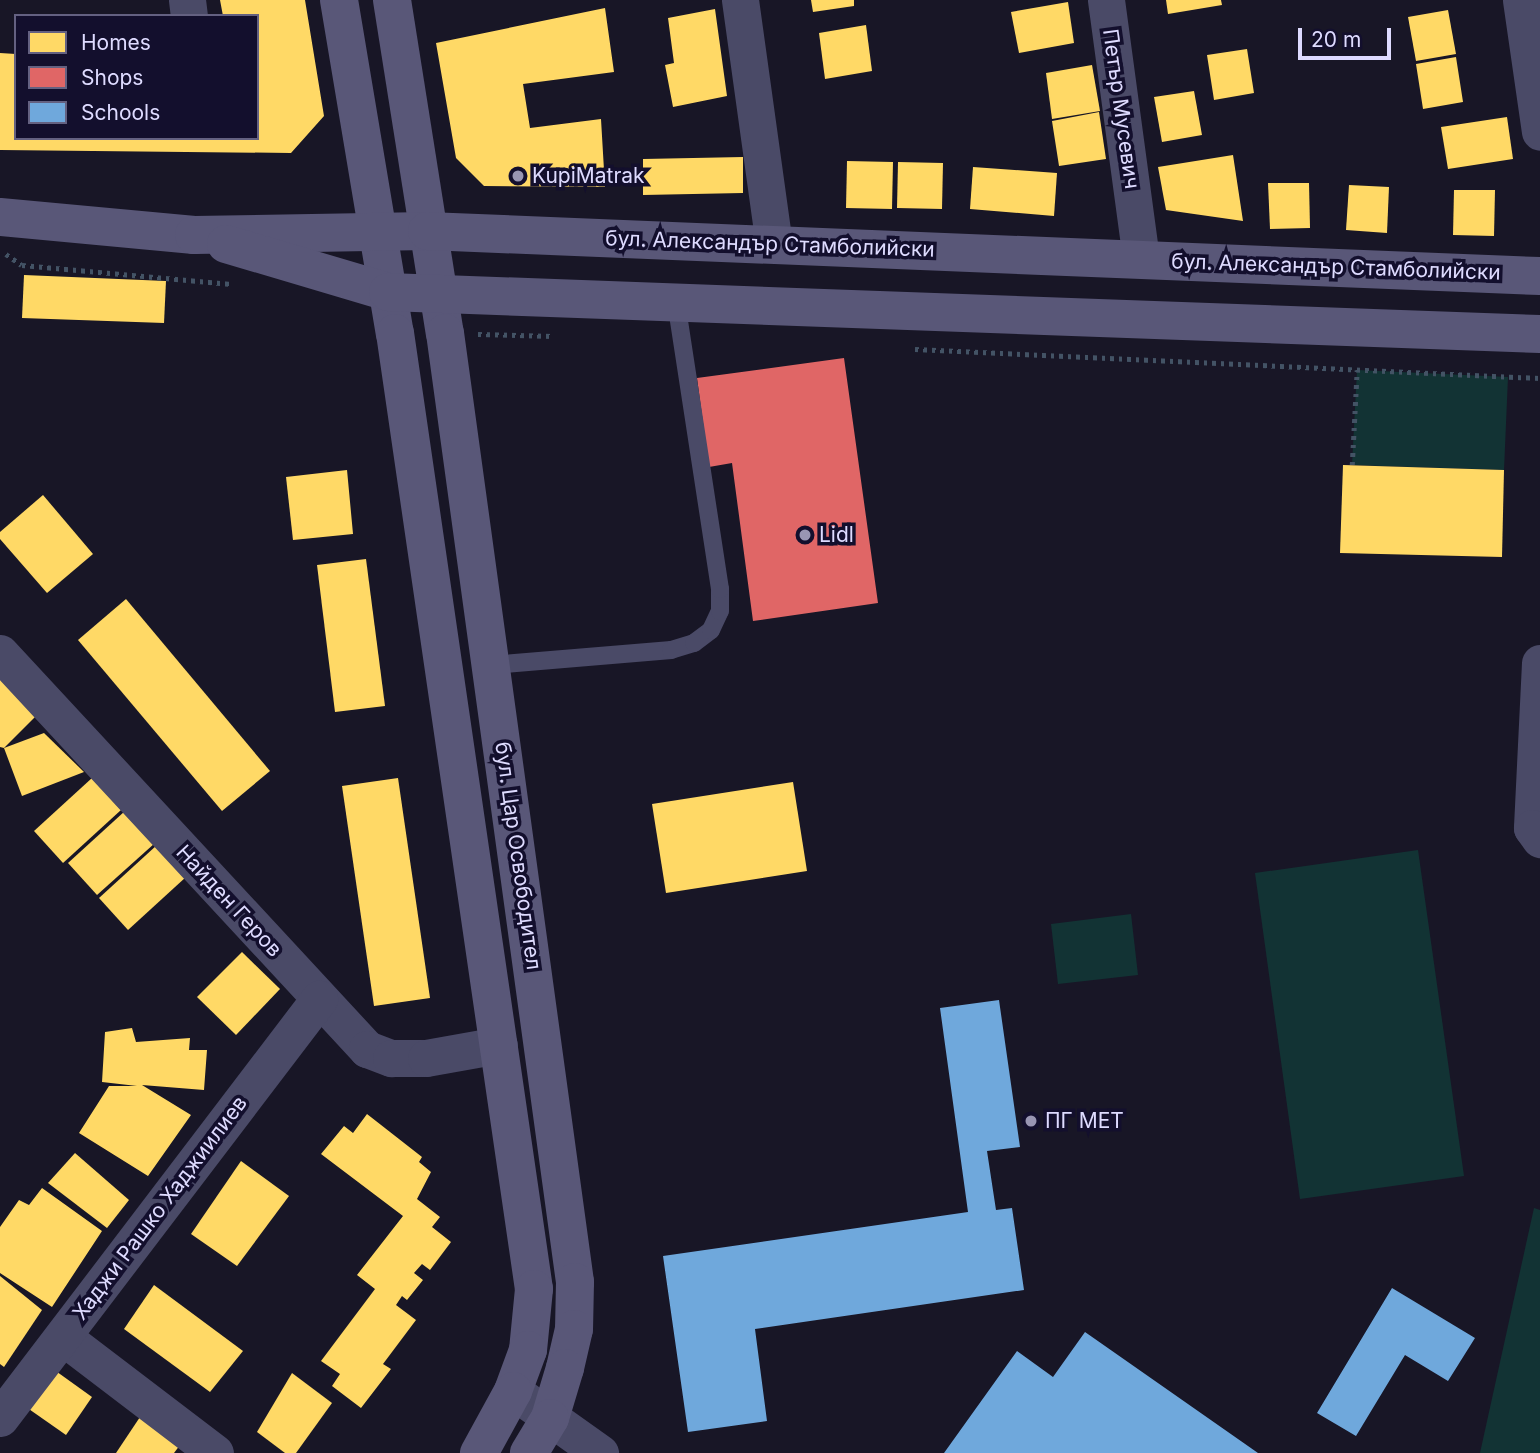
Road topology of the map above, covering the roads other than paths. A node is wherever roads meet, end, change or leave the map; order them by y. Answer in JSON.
{"nodes":[{"id":1,"x":340,"y":0,"type":"edge"},
{"id":2,"x":392,"y":0,"type":"edge"},
{"id":3,"x":740,"y":0,"type":"edge"},
{"id":4,"x":1106,"y":0,"type":"edge"},
{"id":5,"x":1521,"y":0,"type":"edge"},
{"id":6,"x":1540,"y":132,"type":"edge"},
{"id":7,"x":0,"y":217,"type":"edge"},
{"id":8,"x":771,"y":227,"type":"junction"},
{"id":9,"x":377,"y":230,"type":"junction"},
{"id":10,"x":427,"y":231,"type":"junction"},
{"id":11,"x":194,"y":235,"type":"junction"},
{"id":12,"x":1141,"y":259,"type":"junction"},
{"id":13,"x":1540,"y":276,"type":"edge"},
{"id":14,"x":388,"y":292,"type":"junction"},
{"id":15,"x":438,"y":292,"type":"junction"},
{"id":16,"x":677,"y":302,"type":"junction"},
{"id":17,"x":1540,"y":334,"type":"edge"},
{"id":18,"x":0,"y":653,"type":"edge"},
{"id":19,"x":1540,"y":663,"type":"edge"},
{"id":20,"x":492,"y":665,"type":"junction"},
{"id":21,"x":1540,"y":839,"type":"edge"},
{"id":22,"x":319,"y":999,"type":"junction"},
{"id":23,"x":499,"y":1045,"type":"junction"},
{"id":24,"x":62,"y":1337,"type":"junction"},
{"id":25,"x":513,"y":1391,"type":"junction"},
{"id":26,"x":0,"y":1418,"type":"edge"},
{"id":27,"x":550,"y":1418,"type":"junction"},
{"id":28,"x":215,"y":1453,"type":"edge"},
{"id":29,"x":479,"y":1453,"type":"edge"},
{"id":30,"x":529,"y":1453,"type":"edge"},
{"id":31,"x":600,"y":1453,"type":"edge"}],
"edges":[{"from":1,"to":9,"type":"street"},
{"from":2,"to":10,"type":"street"},
{"from":3,"to":8,"type":"street"},
{"from":4,"to":12,"type":"street","name":"Петър Мусевич"},
{"from":5,"to":6,"type":"street"},
{"from":7,"to":11,"type":"street","name":"бул. Александър Стамболийски"},
{"from":8,"to":10,"type":"street","name":"бул. Александър Стамболийски"},
{"from":8,"to":12,"type":"street","name":"бул. Александър Стамболийски"},
{"from":9,"to":10,"type":"street","name":"бул. Александър Стамболийски"},
{"from":9,"to":11,"type":"street","name":"бул. Александър Стамболийски"},
{"from":9,"to":14,"type":"street"},
{"from":10,"to":15,"type":"street","name":"бул. Цар Освободител"},
{"from":11,"to":14,"type":"street"},
{"from":12,"to":13,"type":"street","name":"бул. Александър Стамболийски"},
{"from":14,"to":15,"type":"street"},
{"from":14,"to":23,"type":"street"},
{"from":15,"to":16,"type":"street"},
{"from":15,"to":20,"type":"street","name":"бул. Цар Освободител"},
{"from":16,"to":17,"type":"street"},
{"from":16,"to":20,"type":"lane"},
{"from":18,"to":22,"type":"street","name":"Найден Геров"},
{"from":19,"to":21,"type":"street"},
{"from":20,"to":27,"type":"street","name":"бул. Цар Освободител"},
{"from":22,"to":23,"type":"street","name":"Найден Геров"},
{"from":22,"to":24,"type":"street","name":"Хаджи Рашко Хаджиилиев"},
{"from":23,"to":25,"type":"street"},
{"from":24,"to":26,"type":"street","name":"Хаджи Рашко Хаджиилиев"},
{"from":24,"to":28,"type":"street"},
{"from":25,"to":27,"type":"street"},
{"from":25,"to":29,"type":"street"},
{"from":27,"to":30,"type":"street","name":"бул. Цар Освободител"},
{"from":27,"to":31,"type":"street"}]}
